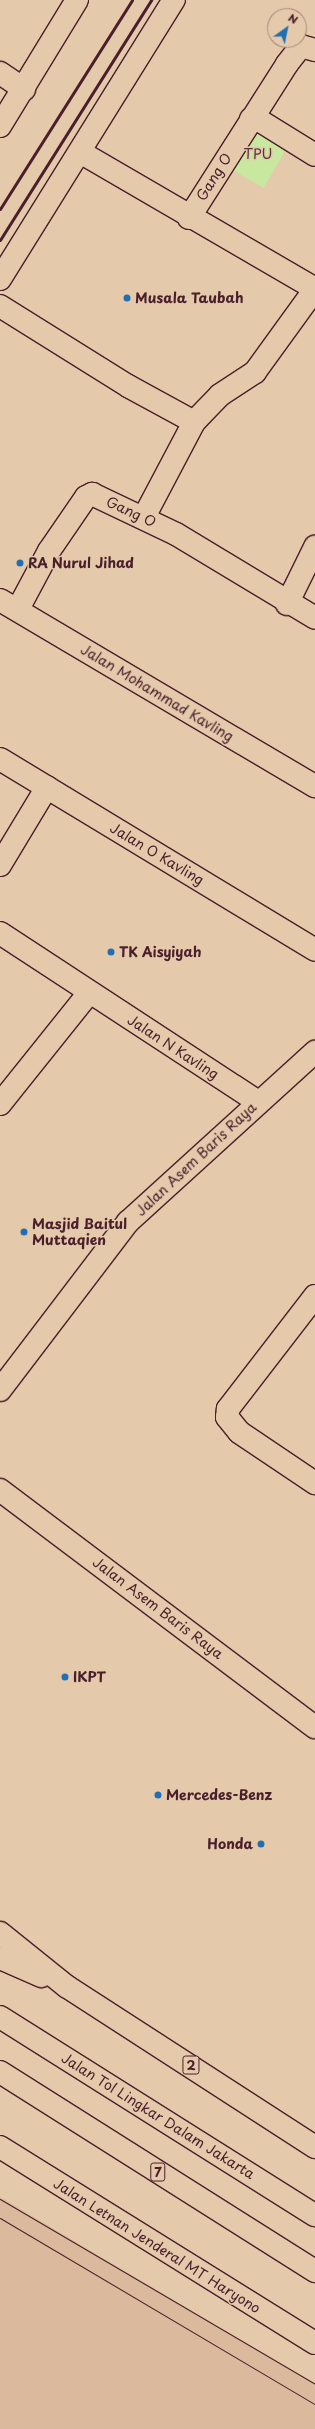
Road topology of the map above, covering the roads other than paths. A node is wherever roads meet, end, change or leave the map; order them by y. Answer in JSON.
{"nodes":[{"id":1,"x":78,"y":0,"type":"edge"},
{"id":2,"x":174,"y":0,"type":"edge"},
{"id":3,"x":315,"y":50,"type":"edge"},
{"id":4,"x":0,"y":73,"type":"edge"},
{"id":5,"x":24,"y":89,"type":"junction"},
{"id":6,"x":251,"y":119,"type":"junction"},
{"id":7,"x":0,"y":126,"type":"edge"},
{"id":8,"x":80,"y":152,"type":"junction"},
{"id":9,"x":315,"y":156,"type":"edge"},
{"id":10,"x":189,"y":218,"type":"junction"},
{"id":11,"x":0,"y":279,"type":"edge"},
{"id":12,"x":315,"y":289,"type":"edge"},
{"id":13,"x":0,"y":306,"type":"edge"},
{"id":14,"x":194,"y":422,"type":"junction"},
{"id":15,"x":144,"y":517,"type":"junction"},
{"id":16,"x":315,"y":547,"type":"edge"},
{"id":17,"x":9,"y":604,"type":"edge"},
{"id":18,"x":287,"y":604,"type":"junction"},
{"id":19,"x":315,"y":618,"type":"edge"},
{"id":20,"x":0,"y":759,"type":"edge"},
{"id":21,"x":315,"y":786,"type":"edge"},
{"id":22,"x":47,"y":787,"type":"junction"},
{"id":23,"x":0,"y":865,"type":"edge"},
{"id":24,"x":0,"y":933,"type":"edge"},
{"id":25,"x":315,"y":950,"type":"edge"},
{"id":26,"x":88,"y":993,"type":"junction"},
{"id":27,"x":315,"y":1052,"type":"edge"},
{"id":28,"x":258,"y":1102,"type":"junction"},
{"id":29,"x":0,"y":1104,"type":"edge"},
{"id":30,"x":315,"y":1296,"type":"edge"},
{"id":31,"x":0,"y":1390,"type":"edge"},
{"id":32,"x":315,"y":1483,"type":"edge"},
{"id":33,"x":0,"y":1490,"type":"edge"},
{"id":34,"x":315,"y":1727,"type":"edge"},
{"id":35,"x":0,"y":1933,"type":"edge"},
{"id":36,"x":0,"y":1958,"type":"edge"},
{"id":37,"x":66,"y":1986,"type":"junction"},
{"id":38,"x":0,"y":2017,"type":"edge"},
{"id":39,"x":0,"y":2072,"type":"edge"},
{"id":40,"x":0,"y":2147,"type":"edge"},
{"id":41,"x":315,"y":2147,"type":"edge"},
{"id":42,"x":315,"y":2215,"type":"edge"},
{"id":43,"x":315,"y":2271,"type":"edge"},
{"id":44,"x":315,"y":2344,"type":"edge"}],
"edges":[{"from":1,"to":5,"type":"main road"},
{"from":2,"to":8,"type":"main road"},
{"from":3,"to":6,"type":"main road","name":"Gang O"},
{"from":4,"to":5,"type":"main road"},
{"from":5,"to":7,"type":"main road"},
{"from":6,"to":9,"type":"main road"},
{"from":6,"to":10,"type":"main road","name":"Gang O"},
{"from":8,"to":10,"type":"main road"},
{"from":8,"to":11,"type":"main road"},
{"from":10,"to":12,"type":"main road"},
{"from":12,"to":14,"type":"main road"},
{"from":13,"to":14,"type":"main road"},
{"from":14,"to":15,"type":"main road"},
{"from":15,"to":17,"type":"main road","name":"Gang O"},
{"from":15,"to":18,"type":"main road","name":"Gang O"},
{"from":16,"to":18,"type":"main road"},
{"from":17,"to":21,"type":"main road","name":"Jalan Mohammad Kavling"},
{"from":18,"to":19,"type":"main road","name":"Gang O"},
{"from":20,"to":22,"type":"main road","name":"Jalan O Kavling"},
{"from":22,"to":23,"type":"main road"},
{"from":22,"to":25,"type":"main road","name":"Jalan O Kavling"},
{"from":24,"to":26,"type":"main road","name":"Jalan N Kavling"},
{"from":26,"to":28,"type":"main road","name":"Jalan N Kavling"},
{"from":26,"to":29,"type":"main road"},
{"from":27,"to":28,"type":"main road","name":"Jalan Asem Baris Raya"},
{"from":28,"to":31,"type":"main road","name":"Jalan Asem Baris Raya"},
{"from":30,"to":32,"type":"main road"},
{"from":33,"to":34,"type":"main road","name":"Jalan Asem Baris Raya"},
{"from":35,"to":37,"type":"main road","number":"2"},
{"from":36,"to":37,"type":"main road"},
{"from":37,"to":41,"type":"main road","number":"2"},
{"from":38,"to":42,"type":"main road","name":"Jalan Tol Lingkar Dalam Jakarta"},
{"from":39,"to":43,"type":"main road","number":"7"},
{"from":40,"to":44,"type":"main road","name":"Jalan Letnan Jenderal MT Haryono"}]}
